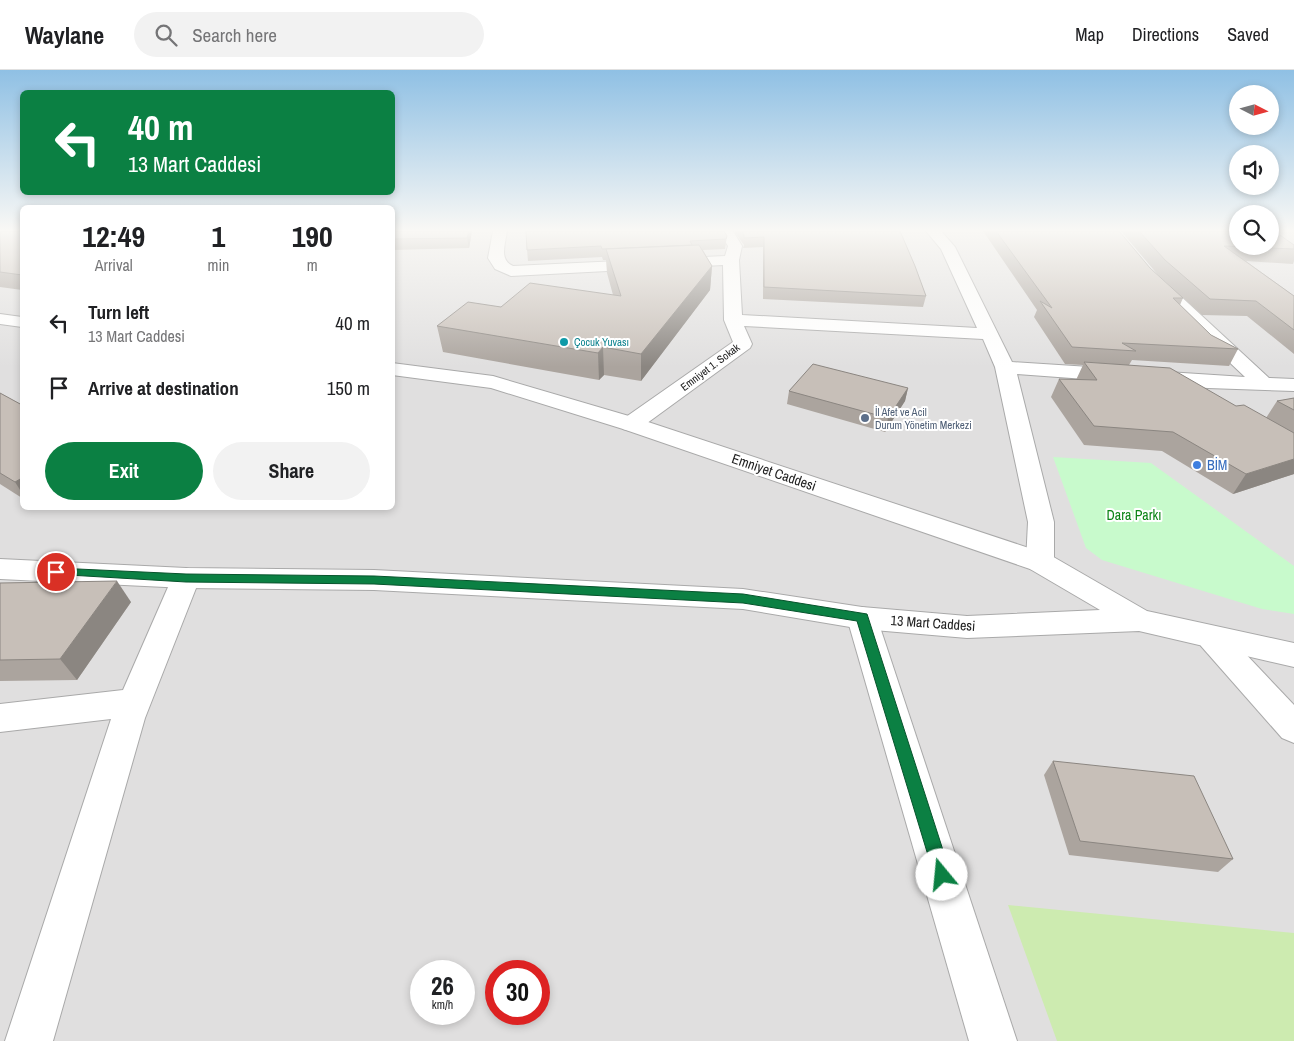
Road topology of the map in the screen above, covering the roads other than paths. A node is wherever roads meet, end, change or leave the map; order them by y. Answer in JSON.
{"nodes":[{"id":1,"x":732,"y":276,"type":"edge"},
{"id":2,"x":962,"y":276,"type":"edge"},
{"id":3,"x":1158,"y":285,"type":"edge"},
{"id":4,"x":0,"y":319,"type":"edge"},
{"id":5,"x":733,"y":320,"type":"junction"},
{"id":6,"x":20,"y":322,"type":"edge"},
{"id":7,"x":989,"y":334,"type":"junction"},
{"id":8,"x":1005,"y":367,"type":"junction"},
{"id":9,"x":395,"y":369,"type":"edge"},
{"id":10,"x":1208,"y":382,"type":"junction"},
{"id":11,"x":1264,"y":384,"type":"junction"},
{"id":12,"x":1294,"y":385,"type":"edge"},
{"id":13,"x":1221,"y":406,"type":"edge"},
{"id":14,"x":632,"y":424,"type":"junction"},
{"id":15,"x":1040,"y":562,"type":"junction"},
{"id":16,"x":0,"y":568,"type":"edge"},
{"id":17,"x":186,"y":578,"type":"junction"},
{"id":18,"x":862,"y":618,"type":"junction"},
{"id":19,"x":1139,"y":620,"type":"junction"},
{"id":20,"x":1212,"y":638,"type":"junction"},
{"id":21,"x":1294,"y":655,"type":"edge"},
{"id":22,"x":135,"y":702,"type":"junction"},
{"id":23,"x":0,"y":718,"type":"edge"},
{"id":24,"x":1294,"y":728,"type":"edge"},
{"id":25,"x":30,"y":1041,"type":"edge"},
{"id":26,"x":994,"y":1041,"type":"edge"}],
"edges":[{"from":1,"to":5,"type":"street","name":"Emniyet 1. Sokak"},
{"from":2,"to":7,"type":"street"},
{"from":3,"to":11,"type":"street"},
{"from":4,"to":6,"type":"street"},
{"from":5,"to":7,"type":"street"},
{"from":5,"to":14,"type":"street","name":"Emniyet 1. Sokak"},
{"from":7,"to":8,"type":"street"},
{"from":8,"to":10,"type":"street"},
{"from":8,"to":15,"type":"street"},
{"from":9,"to":14,"type":"street","name":"Emniyet Caddesi"},
{"from":10,"to":11,"type":"street"},
{"from":10,"to":13,"type":"street"},
{"from":11,"to":12,"type":"street"},
{"from":14,"to":15,"type":"street","name":"Emniyet Caddesi"},
{"from":15,"to":19,"type":"street","name":"Emniyet Caddesi"},
{"from":16,"to":17,"type":"street","name":"13 Mart Caddesi"},
{"from":17,"to":18,"type":"street","name":"13 Mart Caddesi"},
{"from":17,"to":22,"type":"street"},
{"from":18,"to":19,"type":"street","name":"13 Mart Caddesi"},
{"from":18,"to":26,"type":"street"},
{"from":19,"to":20,"type":"street","name":"13 Mart Caddesi"},
{"from":20,"to":21,"type":"street","name":"13 Mart Caddesi"},
{"from":20,"to":24,"type":"street"},
{"from":22,"to":23,"type":"street"},
{"from":22,"to":25,"type":"street"}]}
